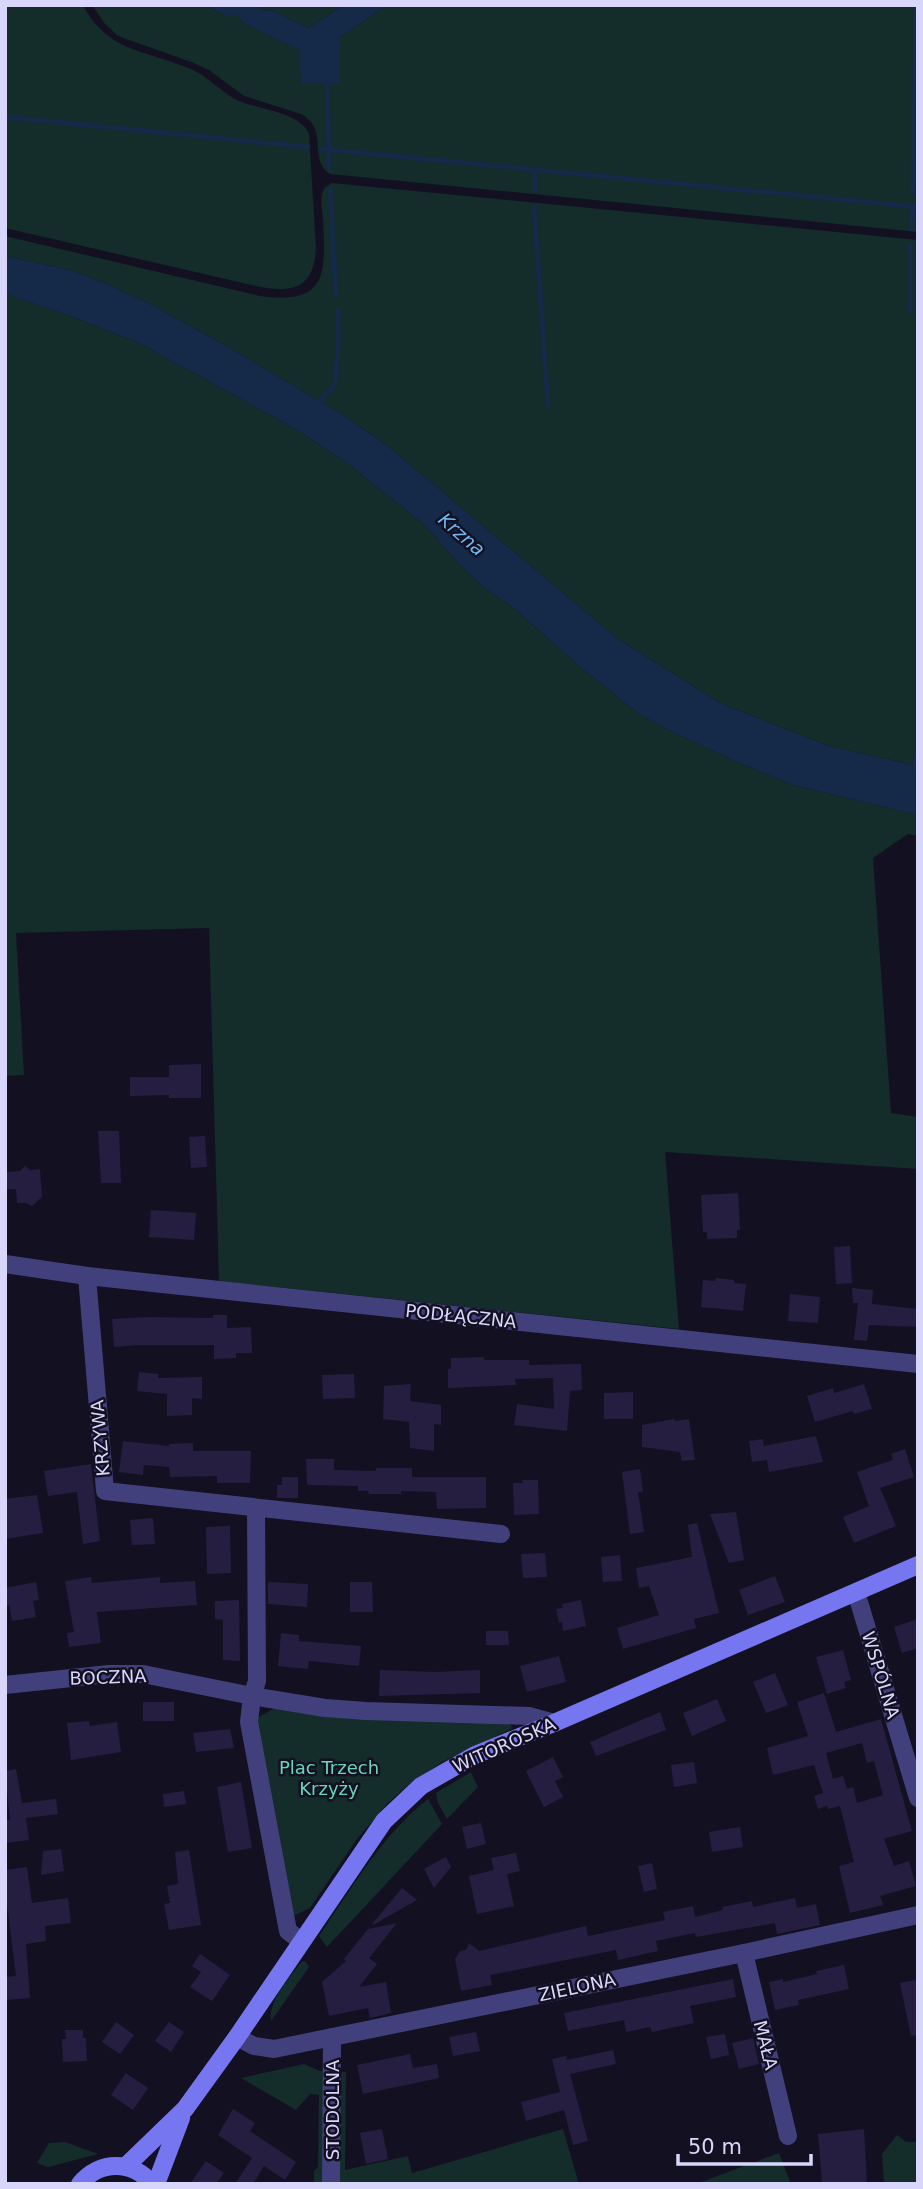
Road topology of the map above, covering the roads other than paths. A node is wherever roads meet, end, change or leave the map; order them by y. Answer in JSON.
{"nodes":[{"id":1,"x":5,"y":1264,"type":"edge"},
{"id":2,"x":87,"y":1276,"type":"junction"},
{"id":3,"x":918,"y":1364,"type":"edge"},
{"id":4,"x":256,"y":1509,"type":"junction"},
{"id":5,"x":502,"y":1534,"type":"dead end"},
{"id":6,"x":918,"y":1565,"type":"edge"},
{"id":7,"x":856,"y":1592,"type":"junction"},
{"id":8,"x":5,"y":1685,"type":"edge"},
{"id":9,"x":251,"y":1696,"type":"junction"},
{"id":10,"x":554,"y":1723,"type":"junction"},
{"id":11,"x":918,"y":1798,"type":"edge"},
{"id":12,"x":918,"y":1915,"type":"edge"},
{"id":13,"x":301,"y":1941,"type":"junction"},
{"id":14,"x":744,"y":1953,"type":"junction"},
{"id":15,"x":237,"y":2037,"type":"junction"},
{"id":16,"x":332,"y":2037,"type":"junction"},
{"id":17,"x":185,"y":2109,"type":"junction"},
{"id":18,"x":788,"y":2136,"type":"dead end"},
{"id":19,"x":126,"y":2166,"type":"junction"},
{"id":20,"x":80,"y":2184,"type":"edge"},
{"id":21,"x":154,"y":2184,"type":"edge"},
{"id":22,"x":331,"y":2184,"type":"edge"}],
"edges":[{"from":1,"to":2,"type":"street","name":"PODŁĄCZNA"},
{"from":2,"to":3,"type":"street","name":"PODŁĄCZNA"},
{"from":2,"to":4,"type":"street","name":"KRZYWA"},
{"from":4,"to":5,"type":"street","name":"KRZYWA"},
{"from":4,"to":9,"type":"street"},
{"from":6,"to":7,"type":"main road","name":"WITOROSKA"},
{"from":7,"to":10,"type":"main road","name":"WITOROSKA"},
{"from":7,"to":11,"type":"street","name":"WSPÓLNA"},
{"from":8,"to":9,"type":"street","name":"BOCZNA"},
{"from":9,"to":10,"type":"street"},
{"from":9,"to":13,"type":"street"},
{"from":10,"to":13,"type":"main road","name":"WITOROSKA"},
{"from":12,"to":14,"type":"street","name":"ZIELONA"},
{"from":13,"to":15,"type":"main road","name":"WITOROSKA"},
{"from":14,"to":16,"type":"street","name":"ZIELONA"},
{"from":14,"to":18,"type":"street","name":"MAŁA"},
{"from":15,"to":16,"type":"street","name":"ZIELONA"},
{"from":15,"to":17,"type":"main road","name":"WITOROSKA"},
{"from":16,"to":22,"type":"street","name":"STODOLNA"},
{"from":17,"to":19,"type":"main road","name":"WITOROSKA"},
{"from":17,"to":21,"type":"main road","name":"WITOROSKA"},
{"from":19,"to":20,"type":"main road"},
{"from":19,"to":21,"type":"main road"}]}
